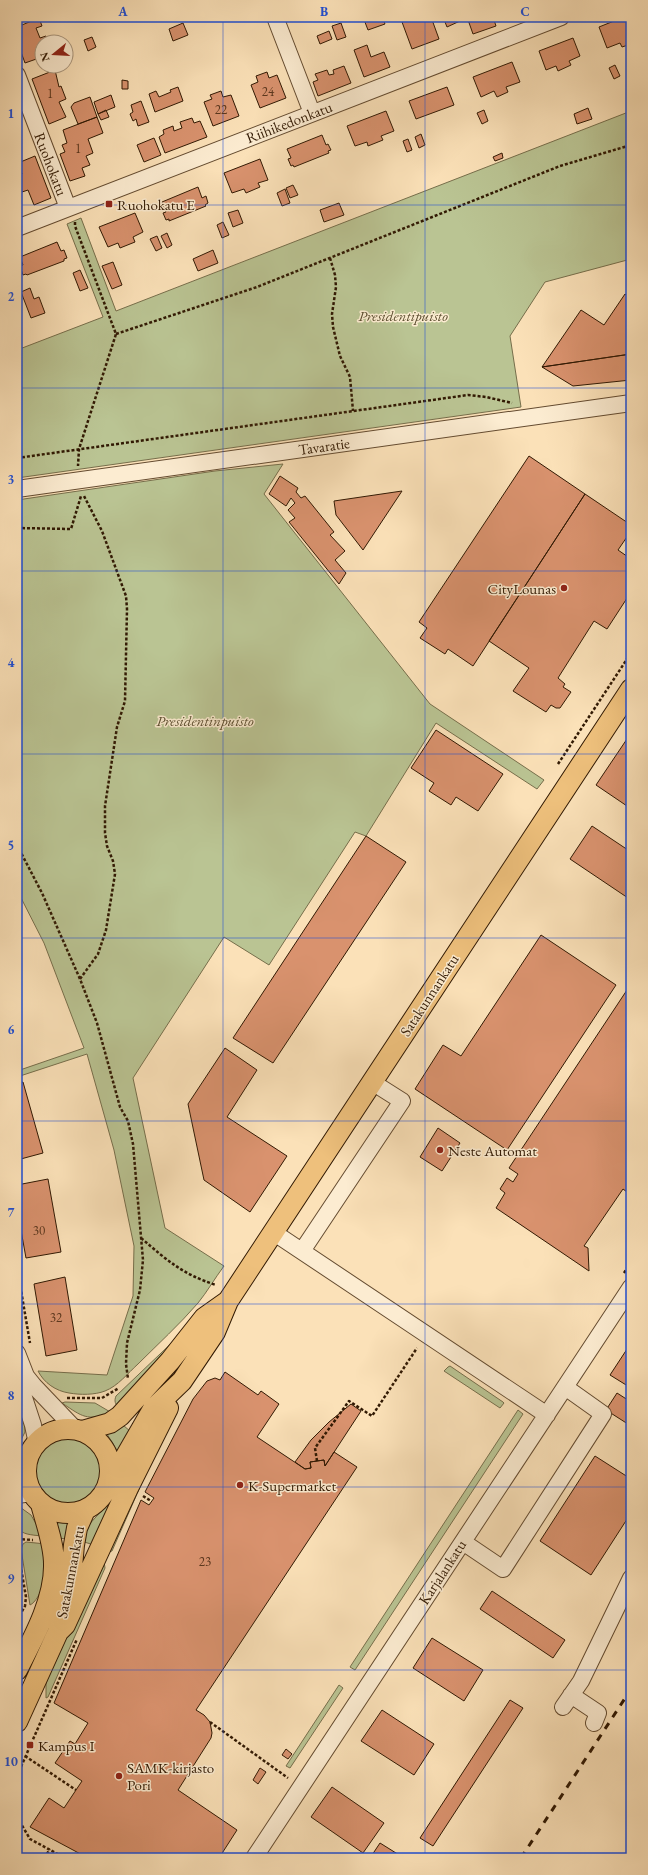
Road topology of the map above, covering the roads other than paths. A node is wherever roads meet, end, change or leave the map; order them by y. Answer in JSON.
{"nodes":[{"id":1,"x":275,"y":17,"type":"edge"},
{"id":2,"x":559,"y":17,"type":"edge"},
{"id":3,"x":17,"y":75,"type":"edge"},
{"id":4,"x":312,"y":113,"type":"junction"},
{"id":5,"x":70,"y":207,"type":"junction"},
{"id":6,"x":17,"y":228,"type":"edge"},
{"id":7,"x":631,"y":403,"type":"edge"},
{"id":8,"x":17,"y":489,"type":"edge"},
{"id":9,"x":631,"y":689,"type":"edge"},
{"id":10,"x":372,"y":1082,"type":"junction"},
{"id":11,"x":274,"y":1232,"type":"junction"},
{"id":12,"x":302,"y":1251,"type":"junction"},
{"id":13,"x":631,"y":1287,"type":"edge"},
{"id":14,"x":228,"y":1301,"type":"junction"},
{"id":15,"x":24,"y":1350,"type":"edge"},
{"id":16,"x":17,"y":1376,"type":"edge"},
{"id":17,"x":182,"y":1381,"type":"junction"},
{"id":18,"x":565,"y":1387,"type":"junction"},
{"id":19,"x":547,"y":1415,"type":"junction"},
{"id":20,"x":79,"y":1430,"type":"junction"},
{"id":21,"x":28,"y":1453,"type":"edge"},
{"id":22,"x":108,"y":1487,"type":"junction"},
{"id":23,"x":30,"y":1497,"type":"edge"},
{"id":24,"x":85,"y":1510,"type":"junction"},
{"id":25,"x":463,"y":1542,"type":"junction"},
{"id":26,"x":631,"y":1578,"type":"edge"},
{"id":27,"x":58,"y":1632,"type":"junction"},
{"id":28,"x":17,"y":1670,"type":"edge"},
{"id":29,"x":17,"y":1722,"type":"edge"},
{"id":30,"x":594,"y":1723,"type":"dead end"},
{"id":31,"x":254,"y":1858,"type":"edge"}],
"edges":[{"from":1,"to":4,"type":"street"},
{"from":2,"to":4,"type":"street","name":"Riihikedonkatu"},
{"from":3,"to":5,"type":"street","name":"Ruohokatu"},
{"from":4,"to":5,"type":"street","name":"Riihikedonkatu"},
{"from":5,"to":6,"type":"street","name":"Riihikedonkatu"},
{"from":7,"to":8,"type":"street","name":"Tavaratie"},
{"from":9,"to":10,"type":"main road","name":"Satakunnankatu"},
{"from":10,"to":11,"type":"main road","name":"Satakunnankatu"},
{"from":10,"to":12,"type":"street"},
{"from":11,"to":12,"type":"street"},
{"from":11,"to":14,"type":"main road","name":"Satakunnankatu"},
{"from":12,"to":19,"type":"street"},
{"from":13,"to":18,"type":"street","name":"Karjalankatu"},
{"from":14,"to":17,"type":"main road","name":"Satakunnankatu"},
{"from":14,"to":20,"type":"main road","name":"Satakunnankatu"},
{"from":15,"to":20,"type":"street"},
{"from":16,"to":21,"type":"street"},
{"from":17,"to":22,"type":"main road","name":"Satakunnankatu"},
{"from":17,"to":27,"type":"main road"},
{"from":18,"to":19,"type":"street","name":"Karjalankatu"},
{"from":18,"to":25,"type":"street"},
{"from":19,"to":25,"type":"street","name":"Karjalankatu"},
{"from":20,"to":21,"type":"main road"},
{"from":20,"to":22,"type":"main road"},
{"from":21,"to":23,"type":"main road"},
{"from":22,"to":24,"type":"main road"},
{"from":23,"to":24,"type":"main road"},
{"from":23,"to":28,"type":"main road","name":"Satakunnankatu"},
{"from":24,"to":27,"type":"main road","name":"Satakunnankatu"},
{"from":25,"to":31,"type":"street","name":"Karjalankatu"},
{"from":26,"to":30,"type":"street"},
{"from":27,"to":29,"type":"main road","name":"Satakunnankatu"}]}
